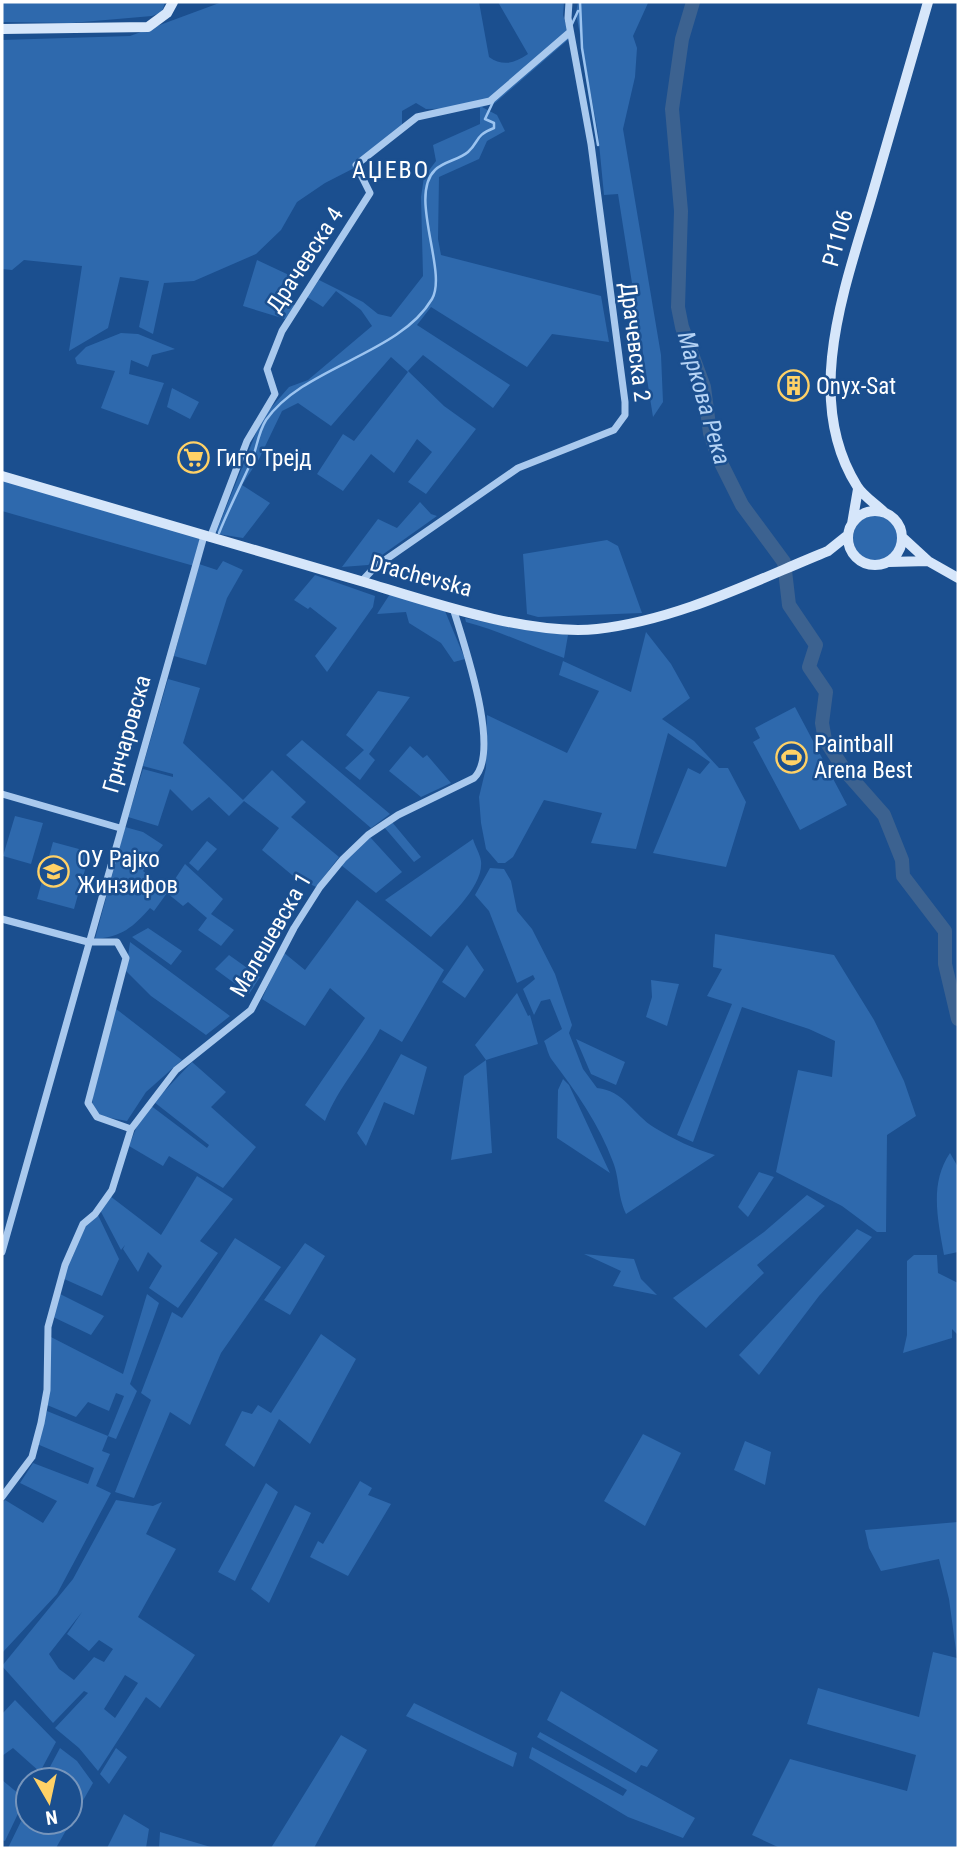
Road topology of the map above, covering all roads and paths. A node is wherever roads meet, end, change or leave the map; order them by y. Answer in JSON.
{"nodes":[{"id":1,"x":173,"y":2,"type":"edge"},
{"id":2,"x":569,"y":2,"type":"edge"},
{"id":3,"x":928,"y":2,"type":"edge"},
{"id":4,"x":2,"y":29,"type":"edge"},
{"id":5,"x":570,"y":32,"type":"junction"},
{"id":6,"x":2,"y":478,"type":"edge"},
{"id":7,"x":858,"y":489,"type":"junction"},
{"id":8,"x":884,"y":512,"type":"junction"},
{"id":9,"x":850,"y":530,"type":"junction"},
{"id":10,"x":207,"y":537,"type":"junction"},
{"id":11,"x":903,"y":538,"type":"junction"},
{"id":12,"x":828,"y":551,"type":"junction"},
{"id":13,"x":853,"y":554,"type":"junction"},
{"id":14,"x":928,"y":561,"type":"junction"},
{"id":15,"x":890,"y":562,"type":"junction"},
{"id":16,"x":958,"y":578,"type":"edge"},
{"id":17,"x":361,"y":582,"type":"junction"},
{"id":18,"x":453,"y":607,"type":"junction"},
{"id":19,"x":2,"y":794,"type":"edge"},
{"id":20,"x":120,"y":828,"type":"junction"},
{"id":21,"x":2,"y":919,"type":"edge"},
{"id":22,"x":88,"y":942,"type":"junction"},
{"id":23,"x":131,"y":1129,"type":"junction"},
{"id":24,"x":2,"y":1252,"type":"edge"},
{"id":25,"x":2,"y":1497,"type":"edge"}],
"edges":[{"from":1,"to":4,"type":"main road"},
{"from":2,"to":5,"type":"street","name":"Драчевска 2"},
{"from":3,"to":7,"type":"main road","name":"P1106"},
{"from":5,"to":10,"type":"street","name":"Драчевска 4"},
{"from":5,"to":17,"type":"street","name":"Драчевска 2"},
{"from":6,"to":10,"type":"main road","name":"Drachevska"},
{"from":7,"to":8,"type":"main road"},
{"from":7,"to":9,"type":"main road"},
{"from":8,"to":9,"type":"main road"},
{"from":8,"to":11,"type":"main road"},
{"from":9,"to":12,"type":"main road","name":"Drachevska"},
{"from":9,"to":13,"type":"main road"},
{"from":10,"to":17,"type":"main road","name":"Drachevska"},
{"from":10,"to":20,"type":"street","name":"Грнчаровска"},
{"from":11,"to":14,"type":"main road"},
{"from":11,"to":15,"type":"main road"},
{"from":12,"to":13,"type":"main road","name":"Drachevska"},
{"from":12,"to":18,"type":"main road","name":"Drachevska"},
{"from":13,"to":15,"type":"main road"},
{"from":14,"to":15,"type":"main road"},
{"from":14,"to":16,"type":"main road"},
{"from":17,"to":18,"type":"main road","name":"Drachevska"},
{"from":18,"to":23,"type":"street","name":"Малешевска 1"},
{"from":19,"to":20,"type":"street"},
{"from":20,"to":22,"type":"street","name":"Грнчаровска"},
{"from":21,"to":22,"type":"street"},
{"from":22,"to":23,"type":"street"},
{"from":22,"to":24,"type":"street","name":"Грнчаровска"},
{"from":23,"to":25,"type":"street","name":"Малешевска 1"}]}
